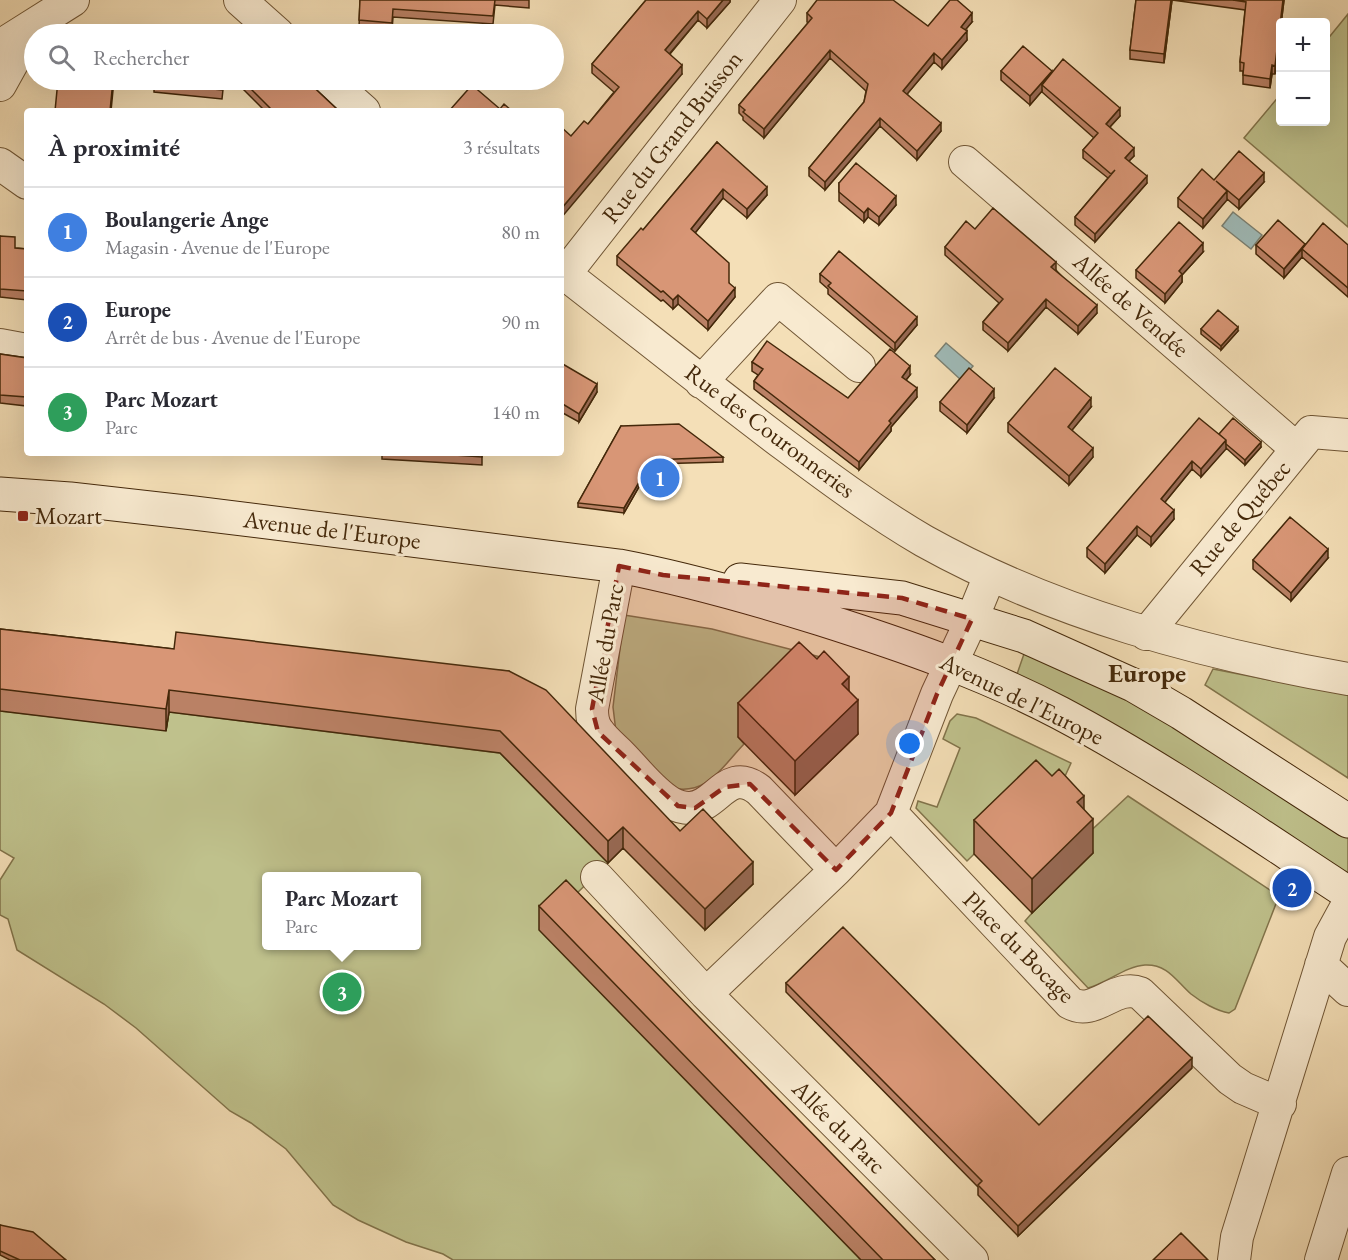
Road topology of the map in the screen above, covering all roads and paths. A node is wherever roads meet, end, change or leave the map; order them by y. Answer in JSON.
{"nodes":[{"id":1,"x":73,"y":0,"type":"edge"},
{"id":2,"x":240,"y":0,"type":"edge"},
{"id":3,"x":780,"y":0,"type":"edge"},
{"id":4,"x":35,"y":24,"type":"edge"},
{"id":5,"x":267,"y":24,"type":"edge"},
{"id":6,"x":24,"y":31,"type":"edge"},
{"id":7,"x":6,"y":42,"type":"edge"},
{"id":8,"x":0,"y":85,"type":"edge"},
{"id":9,"x":340,"y":90,"type":"edge"},
{"id":10,"x":361,"y":108,"type":"edge"},
{"id":11,"x":965,"y":162,"type":"dead end"},
{"id":12,"x":0,"y":164,"type":"edge"},
{"id":13,"x":24,"y":181,"type":"edge"},
{"id":14,"x":564,"y":271,"type":"edge"},
{"id":15,"x":564,"y":273,"type":"edge"},
{"id":16,"x":0,"y":345,"type":"edge"},
{"id":17,"x":24,"y":349,"type":"edge"},
{"id":18,"x":859,"y":366,"type":"dead end"},
{"id":19,"x":701,"y":382,"type":"junction"},
{"id":20,"x":1348,"y":435,"type":"edge"},
{"id":21,"x":1297,"y":449,"type":"junction"},
{"id":22,"x":0,"y":494,"type":"edge"},
{"id":23,"x":619,"y":566,"type":"junction"},
{"id":24,"x":663,"y":574,"type":"junction"},
{"id":25,"x":990,"y":575,"type":"junction"},
{"id":26,"x":972,"y":619,"type":"junction"},
{"id":27,"x":1146,"y":634,"type":"junction"},
{"id":28,"x":950,"y":662,"type":"junction"},
{"id":29,"x":1348,"y":678,"type":"edge"},
{"id":30,"x":891,"y":813,"type":"junction"},
{"id":31,"x":1348,"y":821,"type":"edge"},
{"id":32,"x":836,"y":870,"type":"junction"},
{"id":33,"x":597,"y":877,"type":"dead end"},
{"id":34,"x":1348,"y":893,"type":"edge"},
{"id":35,"x":1348,"y":904,"type":"edge"},
{"id":36,"x":1321,"y":964,"type":"junction"},
{"id":37,"x":1348,"y":990,"type":"edge"},
{"id":38,"x":706,"y":994,"type":"junction"},
{"id":39,"x":1280,"y":1104,"type":"junction"},
{"id":40,"x":1348,"y":1173,"type":"edge"},
{"id":41,"x":972,"y":1260,"type":"edge"},
{"id":42,"x":1234,"y":1260,"type":"edge"},
{"id":43,"x":1321,"y":1260,"type":"edge"}],
"edges":[{"from":1,"to":4,"type":"street"},
{"from":2,"to":5,"type":"street"},
{"from":3,"to":14,"type":"street","name":"Rue du Grand Buisson"},
{"from":6,"to":7,"type":"street"},
{"from":7,"to":8,"type":"street"},
{"from":9,"to":10,"type":"street"},
{"from":11,"to":21,"type":"street","name":"Allée de Vendée"},
{"from":12,"to":13,"type":"street"},
{"from":15,"to":19,"type":"street","name":"Rue des Couronneries"},
{"from":16,"to":17,"type":"street"},
{"from":18,"to":19,"type":"street"},
{"from":19,"to":25,"type":"street","name":"Rue des Couronneries"},
{"from":20,"to":21,"type":"street","name":"Rue de Québec"},
{"from":21,"to":27,"type":"street","name":"Rue de Québec"},
{"from":22,"to":23,"type":"main road","name":"Avenue de l'Europe"},
{"from":23,"to":24,"type":"main road","name":"Avenue de l'Europe"},
{"from":23,"to":32,"type":"street","name":"Allée du Parc"},
{"from":24,"to":26,"type":"main road","name":"Avenue de l'Europe"},
{"from":24,"to":28,"type":"main road","name":"Avenue de l'Europe"},
{"from":25,"to":26,"type":"street"},
{"from":25,"to":27,"type":"street","name":"Rue des Couronneries"},
{"from":26,"to":28,"type":"street"},
{"from":26,"to":31,"type":"main road","name":"Avenue de l'Europe"},
{"from":27,"to":29,"type":"street","name":"Rue des Couronneries"},
{"from":28,"to":30,"type":"street"},
{"from":28,"to":34,"type":"main road","name":"Avenue de l'Europe"},
{"from":30,"to":32,"type":"street"},
{"from":30,"to":39,"type":"street","name":"Place du Bocage"},
{"from":32,"to":38,"type":"street"},
{"from":33,"to":38,"type":"street","name":"Allée du Parc"},
{"from":35,"to":36,"type":"street"},
{"from":36,"to":37,"type":"street"},
{"from":36,"to":39,"type":"street"},
{"from":38,"to":41,"type":"street","name":"Allée du Parc"},
{"from":39,"to":42,"type":"street"},
{"from":40,"to":43,"type":"street"}]}
